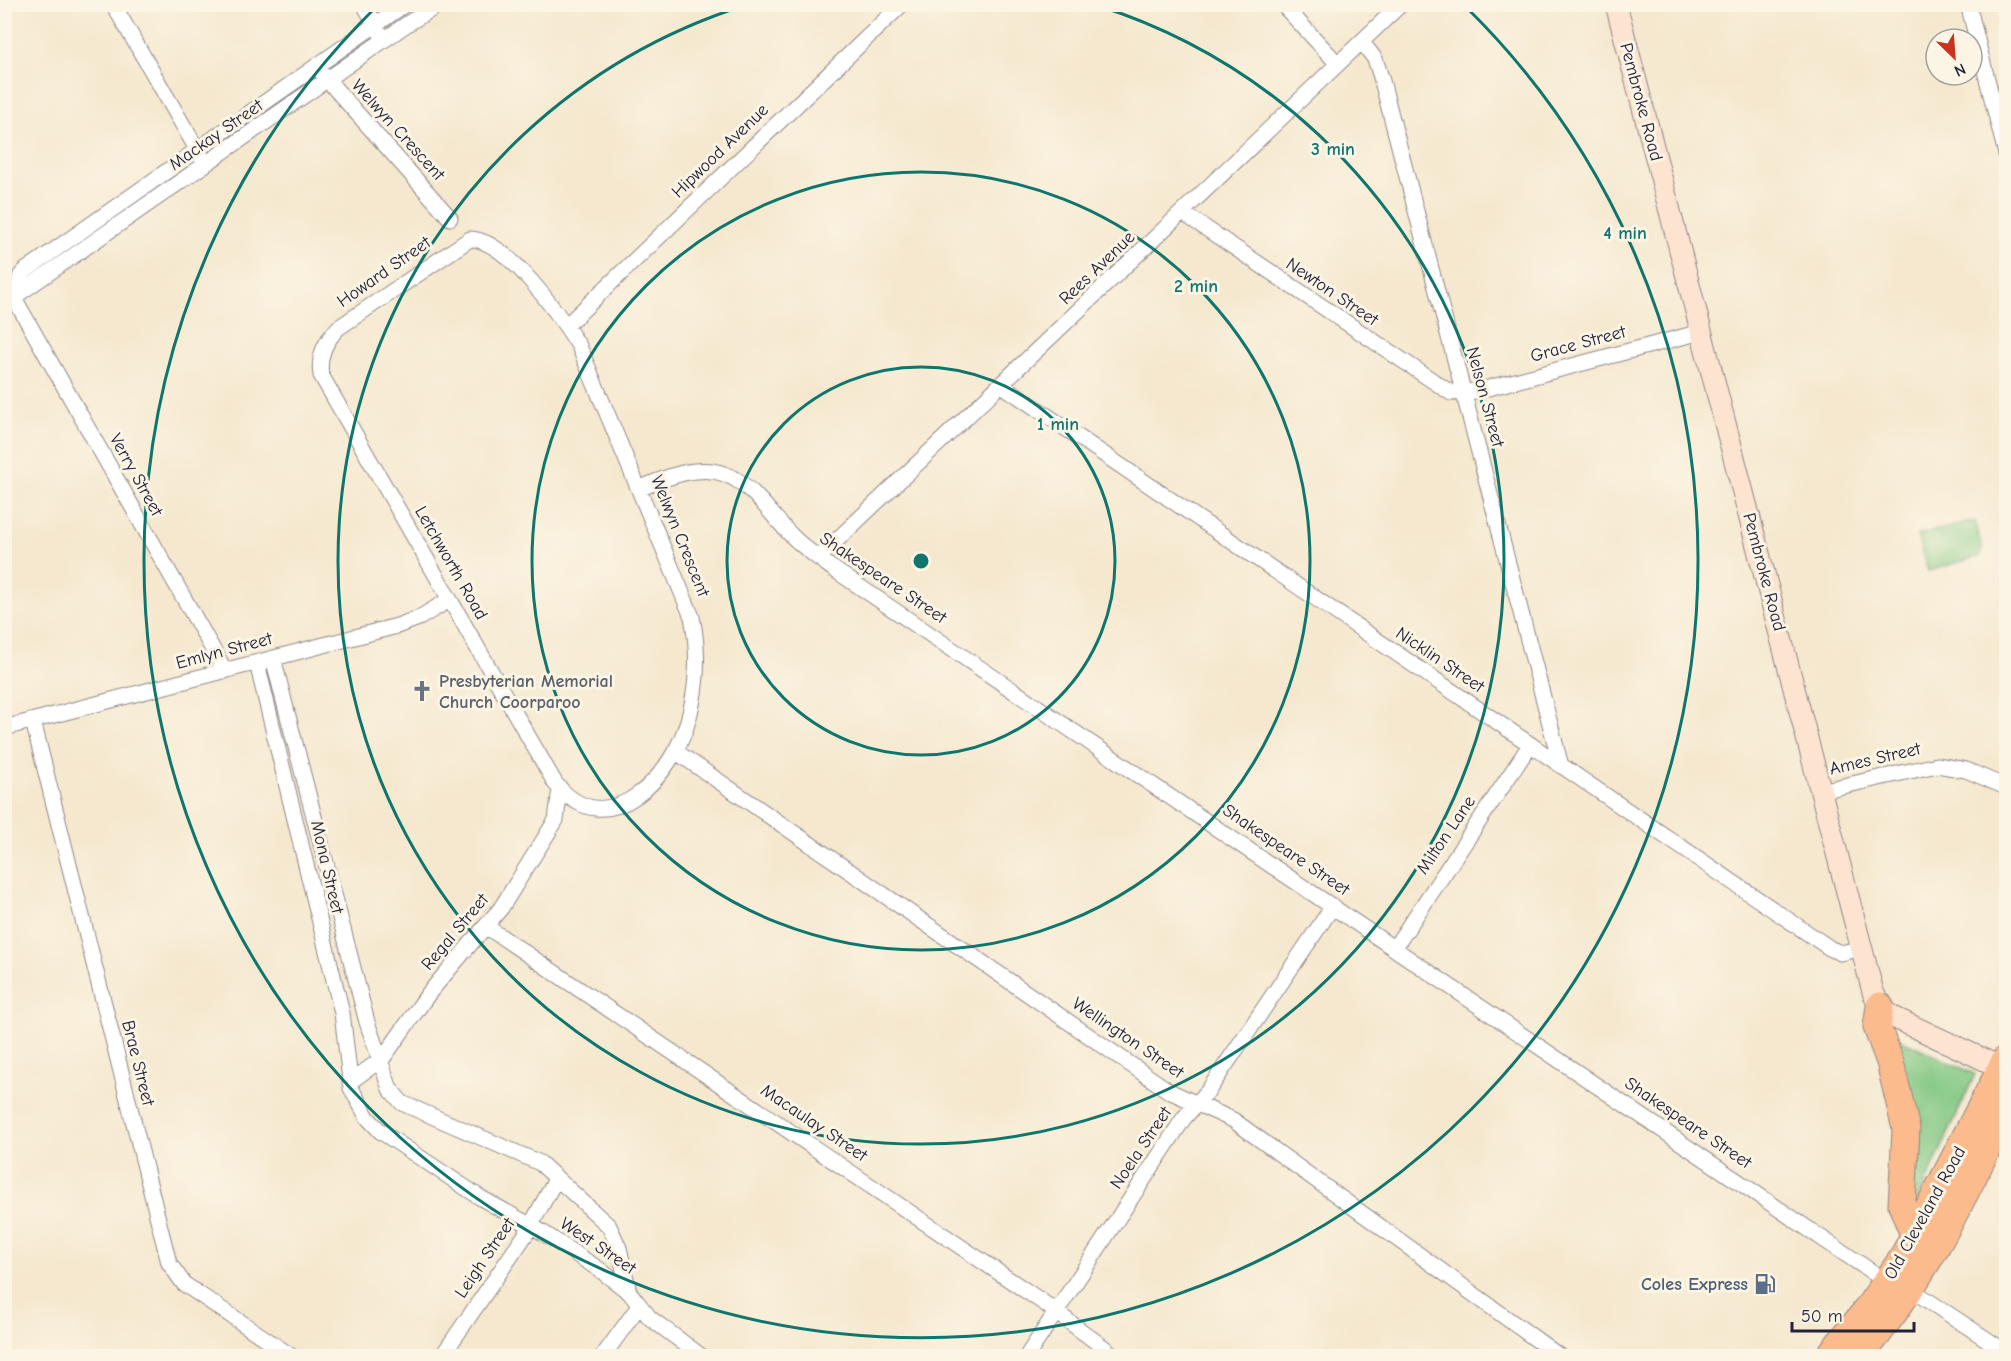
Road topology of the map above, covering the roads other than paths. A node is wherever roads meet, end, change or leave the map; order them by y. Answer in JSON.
{"nodes":[{"id":1,"x":113,"y":4,"type":"edge"},
{"id":2,"x":364,"y":4,"type":"edge"},
{"id":3,"x":405,"y":4,"type":"edge"},
{"id":4,"x":440,"y":4,"type":"edge"},
{"id":5,"x":902,"y":4,"type":"edge"},
{"id":6,"x":1282,"y":4,"type":"edge"},
{"id":7,"x":1401,"y":4,"type":"edge"},
{"id":8,"x":1616,"y":4,"type":"edge"},
{"id":9,"x":1968,"y":4,"type":"edge"},
{"id":10,"x":376,"y":26,"type":"junction"},
{"id":11,"x":384,"y":40,"type":"junction"},
{"id":12,"x":1362,"y":42,"type":"junction"},
{"id":13,"x":1338,"y":64,"type":"junction"},
{"id":14,"x":318,"y":67,"type":"junction"},
{"id":15,"x":328,"y":81,"type":"junction"},
{"id":16,"x":198,"y":150,"type":"junction"},
{"id":17,"x":2007,"y":154,"type":"edge"},
{"id":18,"x":207,"y":165,"type":"junction"},
{"id":19,"x":1183,"y":213,"type":"junction"},
{"id":20,"x":450,"y":218,"type":"dead end"},
{"id":21,"x":479,"y":239,"type":"joint"},
{"id":22,"x":4,"y":280,"type":"edge"},
{"id":23,"x":9,"y":301,"type":"edge"},
{"id":24,"x":566,"y":326,"type":"junction"},
{"id":25,"x":1701,"y":332,"type":"junction"},
{"id":26,"x":322,"y":353,"type":"joint"},
{"id":27,"x":1002,"y":385,"type":"junction"},
{"id":28,"x":1464,"y":394,"type":"junction"},
{"id":29,"x":639,"y":489,"type":"junction"},
{"id":30,"x":818,"y":558,"type":"junction"},
{"id":31,"x":449,"y":600,"type":"junction"},
{"id":32,"x":273,"y":658,"type":"junction"},
{"id":33,"x":257,"y":663,"type":"junction"},
{"id":34,"x":225,"y":671,"type":"junction"},
{"id":35,"x":33,"y":721,"type":"junction"},
{"id":36,"x":4,"y":728,"type":"edge"},
{"id":37,"x":1530,"y":745,"type":"junction"},
{"id":38,"x":675,"y":751,"type":"junction"},
{"id":39,"x":1561,"y":766,"type":"junction"},
{"id":40,"x":2007,"y":787,"type":"edge"},
{"id":41,"x":560,"y":788,"type":"junction"},
{"id":42,"x":1821,"y":791,"type":"junction"},
{"id":43,"x":1334,"y":906,"type":"junction"},
{"id":44,"x":487,"y":927,"type":"junction"},
{"id":45,"x":1395,"y":948,"type":"junction"},
{"id":46,"x":1862,"y":948,"type":"junction"},
{"id":47,"x":1880,"y":1006,"type":"junction"},
{"id":48,"x":379,"y":1061,"type":"junction"},
{"id":49,"x":2005,"y":1066,"type":"edge"},
{"id":50,"x":350,"y":1082,"type":"junction"},
{"id":51,"x":1197,"y":1103,"type":"junction"},
{"id":52,"x":2007,"y":1110,"type":"edge"},
{"id":53,"x":556,"y":1179,"type":"junction"},
{"id":54,"x":531,"y":1226,"type":"junction"},
{"id":55,"x":1915,"y":1237,"type":"junction"},
{"id":56,"x":1899,"y":1286,"type":"junction"},
{"id":57,"x":629,"y":1292,"type":"junction"},
{"id":58,"x":639,"y":1306,"type":"junction"},
{"id":59,"x":1056,"y":1312,"type":"junction"},
{"id":60,"x":2007,"y":1353,"type":"edge"},
{"id":61,"x":291,"y":1356,"type":"edge"},
{"id":62,"x":442,"y":1356,"type":"edge"},
{"id":63,"x":603,"y":1356,"type":"edge"},
{"id":64,"x":701,"y":1356,"type":"edge"},
{"id":65,"x":1027,"y":1356,"type":"edge"},
{"id":66,"x":1115,"y":1356,"type":"edge"},
{"id":67,"x":1559,"y":1356,"type":"edge"},
{"id":68,"x":1829,"y":1356,"type":"edge"},
{"id":69,"x":1860,"y":1356,"type":"edge"}],
"edges":[{"from":1,"to":16,"type":"street"},
{"from":2,"to":10,"type":"street"},
{"from":3,"to":10,"type":"street","name":"Mackay Street"},
{"from":4,"to":11,"type":"street","name":"Mackay Street"},
{"from":5,"to":24,"type":"street","name":"Hipwood Avenue"},
{"from":6,"to":13,"type":"street"},
{"from":7,"to":12,"type":"street","name":"Rees Avenue"},
{"from":8,"to":25,"type":"street","name":"Pembroke Road"},
{"from":9,"to":17,"type":"street"},
{"from":10,"to":11,"type":"street"},
{"from":10,"to":14,"type":"street","name":"Mackay Street"},
{"from":11,"to":15,"type":"street","name":"Mackay Street"},
{"from":12,"to":13,"type":"street","name":"Rees Avenue"},
{"from":12,"to":28,"type":"street","name":"Nelson Street"},
{"from":13,"to":19,"type":"street","name":"Rees Avenue"},
{"from":14,"to":15,"type":"street","name":"Welwyn Crescent"},
{"from":14,"to":16,"type":"street","name":"Mackay Street"},
{"from":15,"to":18,"type":"street","name":"Mackay Street"},
{"from":15,"to":20,"type":"street","name":"Welwyn Crescent"},
{"from":16,"to":18,"type":"street"},
{"from":16,"to":23,"type":"street","name":"Mackay Street"},
{"from":18,"to":23,"type":"street","name":"Mackay Street"},
{"from":19,"to":27,"type":"street","name":"Rees Avenue"},
{"from":19,"to":28,"type":"street","name":"Newton Street"},
{"from":21,"to":24,"type":"street","name":"Welwyn Crescent"},
{"from":21,"to":26,"type":"street","name":"Howard Street"},
{"from":22,"to":23,"type":"street","name":"Verry Street"},
{"from":23,"to":34,"type":"street","name":"Verry Street"},
{"from":24,"to":29,"type":"street","name":"Welwyn Crescent"},
{"from":25,"to":28,"type":"street","name":"Grace Street"},
{"from":25,"to":42,"type":"street","name":"Pembroke Road"},
{"from":26,"to":31,"type":"street","name":"Letchworth Road"},
{"from":27,"to":30,"type":"street","name":"Rees Avenue"},
{"from":27,"to":37,"type":"street","name":"Nicklin Street"},
{"from":28,"to":39,"type":"street","name":"Nelson Street"},
{"from":29,"to":30,"type":"street","name":"Shakespeare Street"},
{"from":29,"to":38,"type":"street","name":"Welwyn Crescent"},
{"from":30,"to":43,"type":"street","name":"Shakespeare Street"},
{"from":31,"to":32,"type":"street","name":"Emlyn Street"},
{"from":31,"to":41,"type":"street","name":"Letchworth Road"},
{"from":32,"to":33,"type":"street","name":"Emlyn Street"},
{"from":32,"to":48,"type":"street","name":"Mona Street"},
{"from":33,"to":34,"type":"street","name":"Emlyn Street"},
{"from":33,"to":50,"type":"street","name":"Mona Street"},
{"from":34,"to":35,"type":"street","name":"Emlyn Street"},
{"from":35,"to":36,"type":"street","name":"Emlyn Street"},
{"from":35,"to":61,"type":"street","name":"Brae Street"},
{"from":37,"to":39,"type":"street","name":"Nicklin Street"},
{"from":37,"to":45,"type":"street","name":"Milton Lane"},
{"from":38,"to":41,"type":"street","name":"Welwyn Crescent"},
{"from":38,"to":51,"type":"street","name":"Wellington Street"},
{"from":39,"to":46,"type":"street","name":"Nicklin Street"},
{"from":40,"to":42,"type":"street","name":"Ames Street"},
{"from":41,"to":44,"type":"street","name":"Regal Street"},
{"from":42,"to":46,"type":"street","name":"Pembroke Road"},
{"from":43,"to":45,"type":"street","name":"Shakespeare Street"},
{"from":43,"to":51,"type":"street","name":"Noela Street"},
{"from":44,"to":48,"type":"street","name":"Regal Street"},
{"from":44,"to":59,"type":"street","name":"Macaulay Street"},
{"from":45,"to":56,"type":"street","name":"Shakespeare Street"},
{"from":46,"to":47,"type":"street","name":"Pembroke Road"},
{"from":47,"to":49,"type":"street"},
{"from":47,"to":55,"type":"highway"},
{"from":48,"to":50,"type":"street","name":"Regal Street"},
{"from":48,"to":53,"type":"street","name":"West Street"},
{"from":49,"to":55,"type":"highway","name":"Old Cleveland Road"},
{"from":50,"to":54,"type":"street","name":"West Street"},
{"from":51,"to":59,"type":"street","name":"Noela Street"},
{"from":51,"to":67,"type":"street","name":"Wellington Street"},
{"from":52,"to":56,"type":"highway","name":"Old Cleveland Road"},
{"from":53,"to":54,"type":"street","name":"Leigh Street"},
{"from":53,"to":57,"type":"street","name":"West Street"},
{"from":54,"to":57,"type":"street","name":"West Street"},
{"from":54,"to":62,"type":"street","name":"Leigh Street"},
{"from":55,"to":56,"type":"highway","name":"Old Cleveland Road"},
{"from":56,"to":60,"type":"street","name":"Shakespeare Street"},
{"from":56,"to":68,"type":"highway","name":"Old Cleveland Road"},
{"from":56,"to":69,"type":"highway","name":"Old Cleveland Road"},
{"from":57,"to":58,"type":"street"},
{"from":58,"to":63,"type":"street"},
{"from":58,"to":64,"type":"street"},
{"from":59,"to":65,"type":"street","name":"Noela Street"},
{"from":59,"to":66,"type":"street","name":"Macaulay Street"}]}
